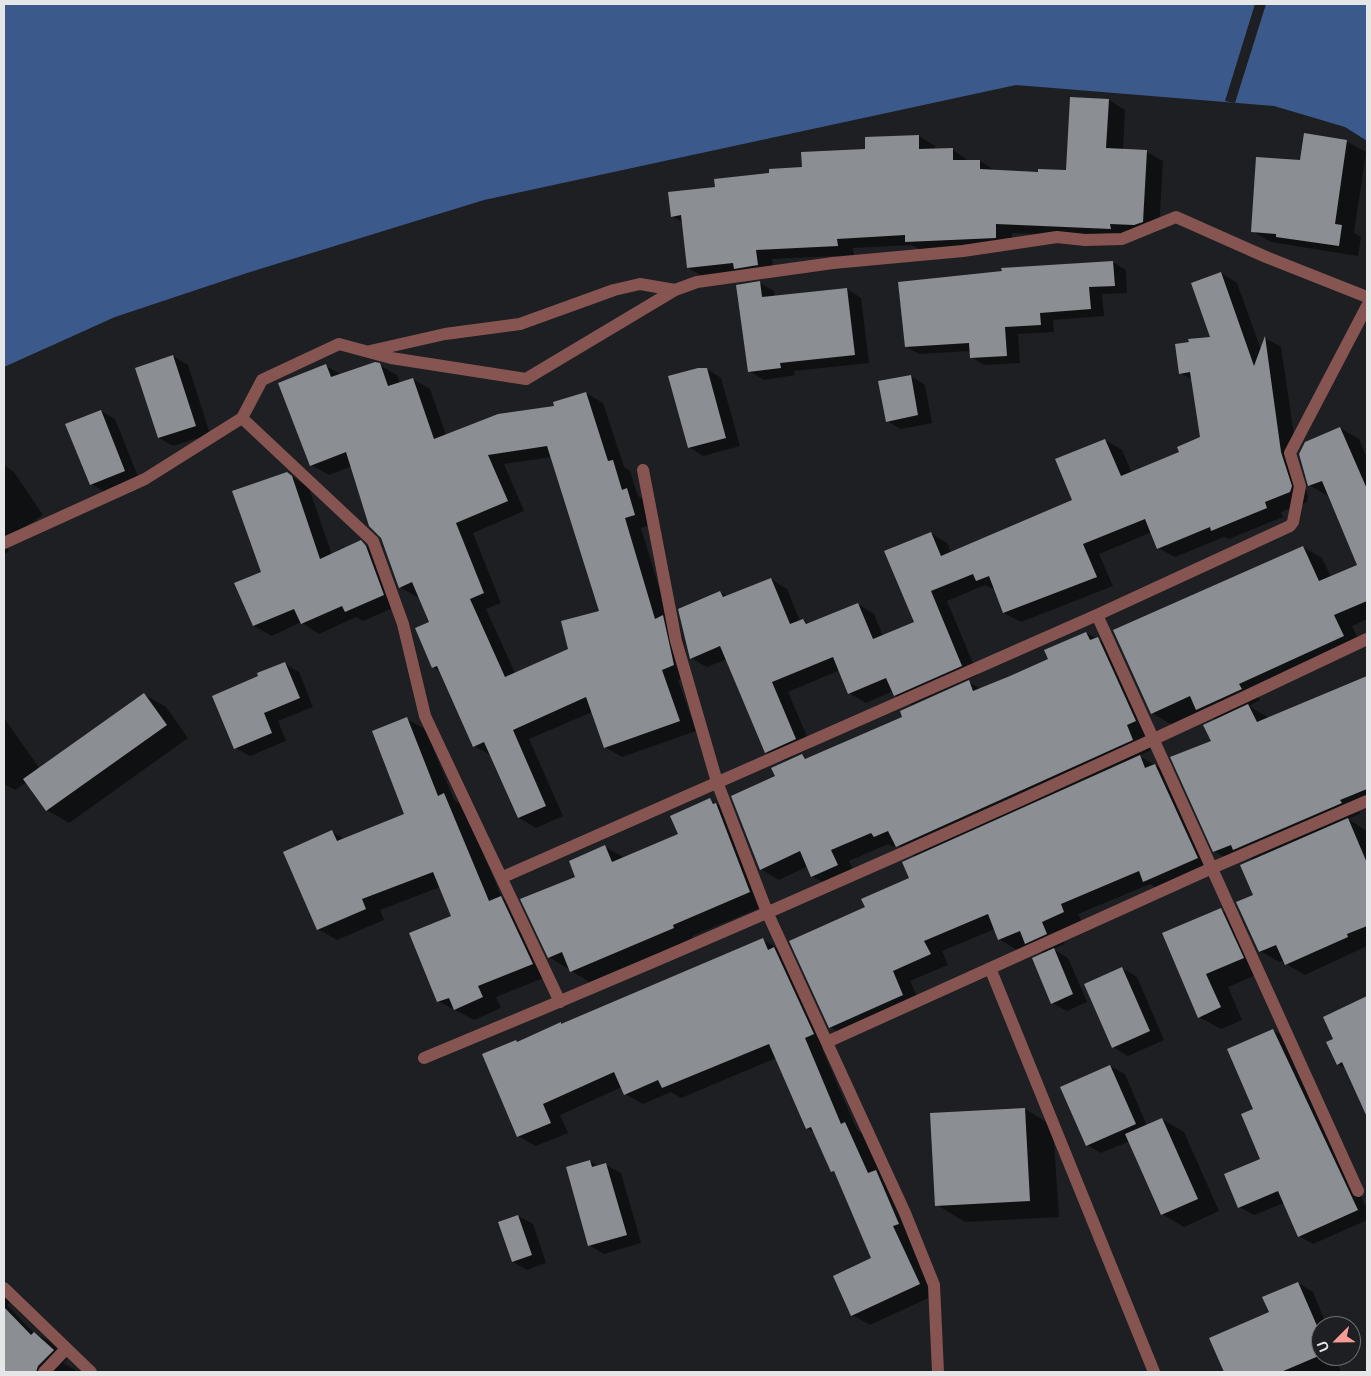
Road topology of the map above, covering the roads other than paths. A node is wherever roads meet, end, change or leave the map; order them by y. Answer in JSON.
{"nodes":[{"id":1,"x":676,"y":290,"type":"junction"},
{"id":2,"x":1367,"y":297,"type":"edge"},
{"id":3,"x":1367,"y":306,"type":"edge"},
{"id":4,"x":367,"y":352,"type":"junction"},
{"id":5,"x":242,"y":418,"type":"junction"},
{"id":6,"x":643,"y":470,"type":"dead end"},
{"id":7,"x":4,"y":543,"type":"edge"},
{"id":8,"x":1097,"y":615,"type":"junction"},
{"id":9,"x":1367,"y":639,"type":"edge"},
{"id":10,"x":1154,"y":741,"type":"junction"},
{"id":11,"x":717,"y":782,"type":"junction"},
{"id":12,"x":1367,"y":801,"type":"edge"},
{"id":13,"x":1212,"y":868,"type":"junction"},
{"id":14,"x":503,"y":877,"type":"junction"},
{"id":15,"x":767,"y":912,"type":"junction"},
{"id":16,"x":990,"y":968,"type":"junction"},
{"id":17,"x":560,"y":1002,"type":"junction"},
{"id":18,"x":827,"y":1042,"type":"junction"},
{"id":19,"x":424,"y":1058,"type":"dead end"},
{"id":20,"x":1358,"y":1191,"type":"dead end"},
{"id":21,"x":4,"y":1288,"type":"edge"},
{"id":22,"x":66,"y":1350,"type":"junction"},
{"id":23,"x":44,"y":1372,"type":"edge"},
{"id":24,"x":91,"y":1372,"type":"edge"},
{"id":25,"x":938,"y":1372,"type":"edge"},
{"id":26,"x":1154,"y":1372,"type":"edge"}],
"edges":[{"from":1,"to":2,"type":"street"},
{"from":1,"to":4,"type":"street"},
{"from":1,"to":4,"type":"street"},
{"from":3,"to":8,"type":"street"},
{"from":4,"to":5,"type":"street"},
{"from":5,"to":7,"type":"street"},
{"from":5,"to":14,"type":"street"},
{"from":6,"to":11,"type":"street"},
{"from":8,"to":10,"type":"street"},
{"from":8,"to":11,"type":"street"},
{"from":9,"to":10,"type":"street"},
{"from":10,"to":13,"type":"street"},
{"from":10,"to":15,"type":"street"},
{"from":11,"to":14,"type":"street"},
{"from":11,"to":15,"type":"street"},
{"from":12,"to":13,"type":"street"},
{"from":13,"to":16,"type":"street"},
{"from":13,"to":20,"type":"street"},
{"from":14,"to":17,"type":"street"},
{"from":15,"to":17,"type":"street"},
{"from":15,"to":18,"type":"street"},
{"from":16,"to":18,"type":"street"},
{"from":16,"to":26,"type":"street"},
{"from":17,"to":19,"type":"street"},
{"from":18,"to":25,"type":"street"},
{"from":21,"to":22,"type":"street"},
{"from":22,"to":23,"type":"street"},
{"from":22,"to":24,"type":"street"}]}
